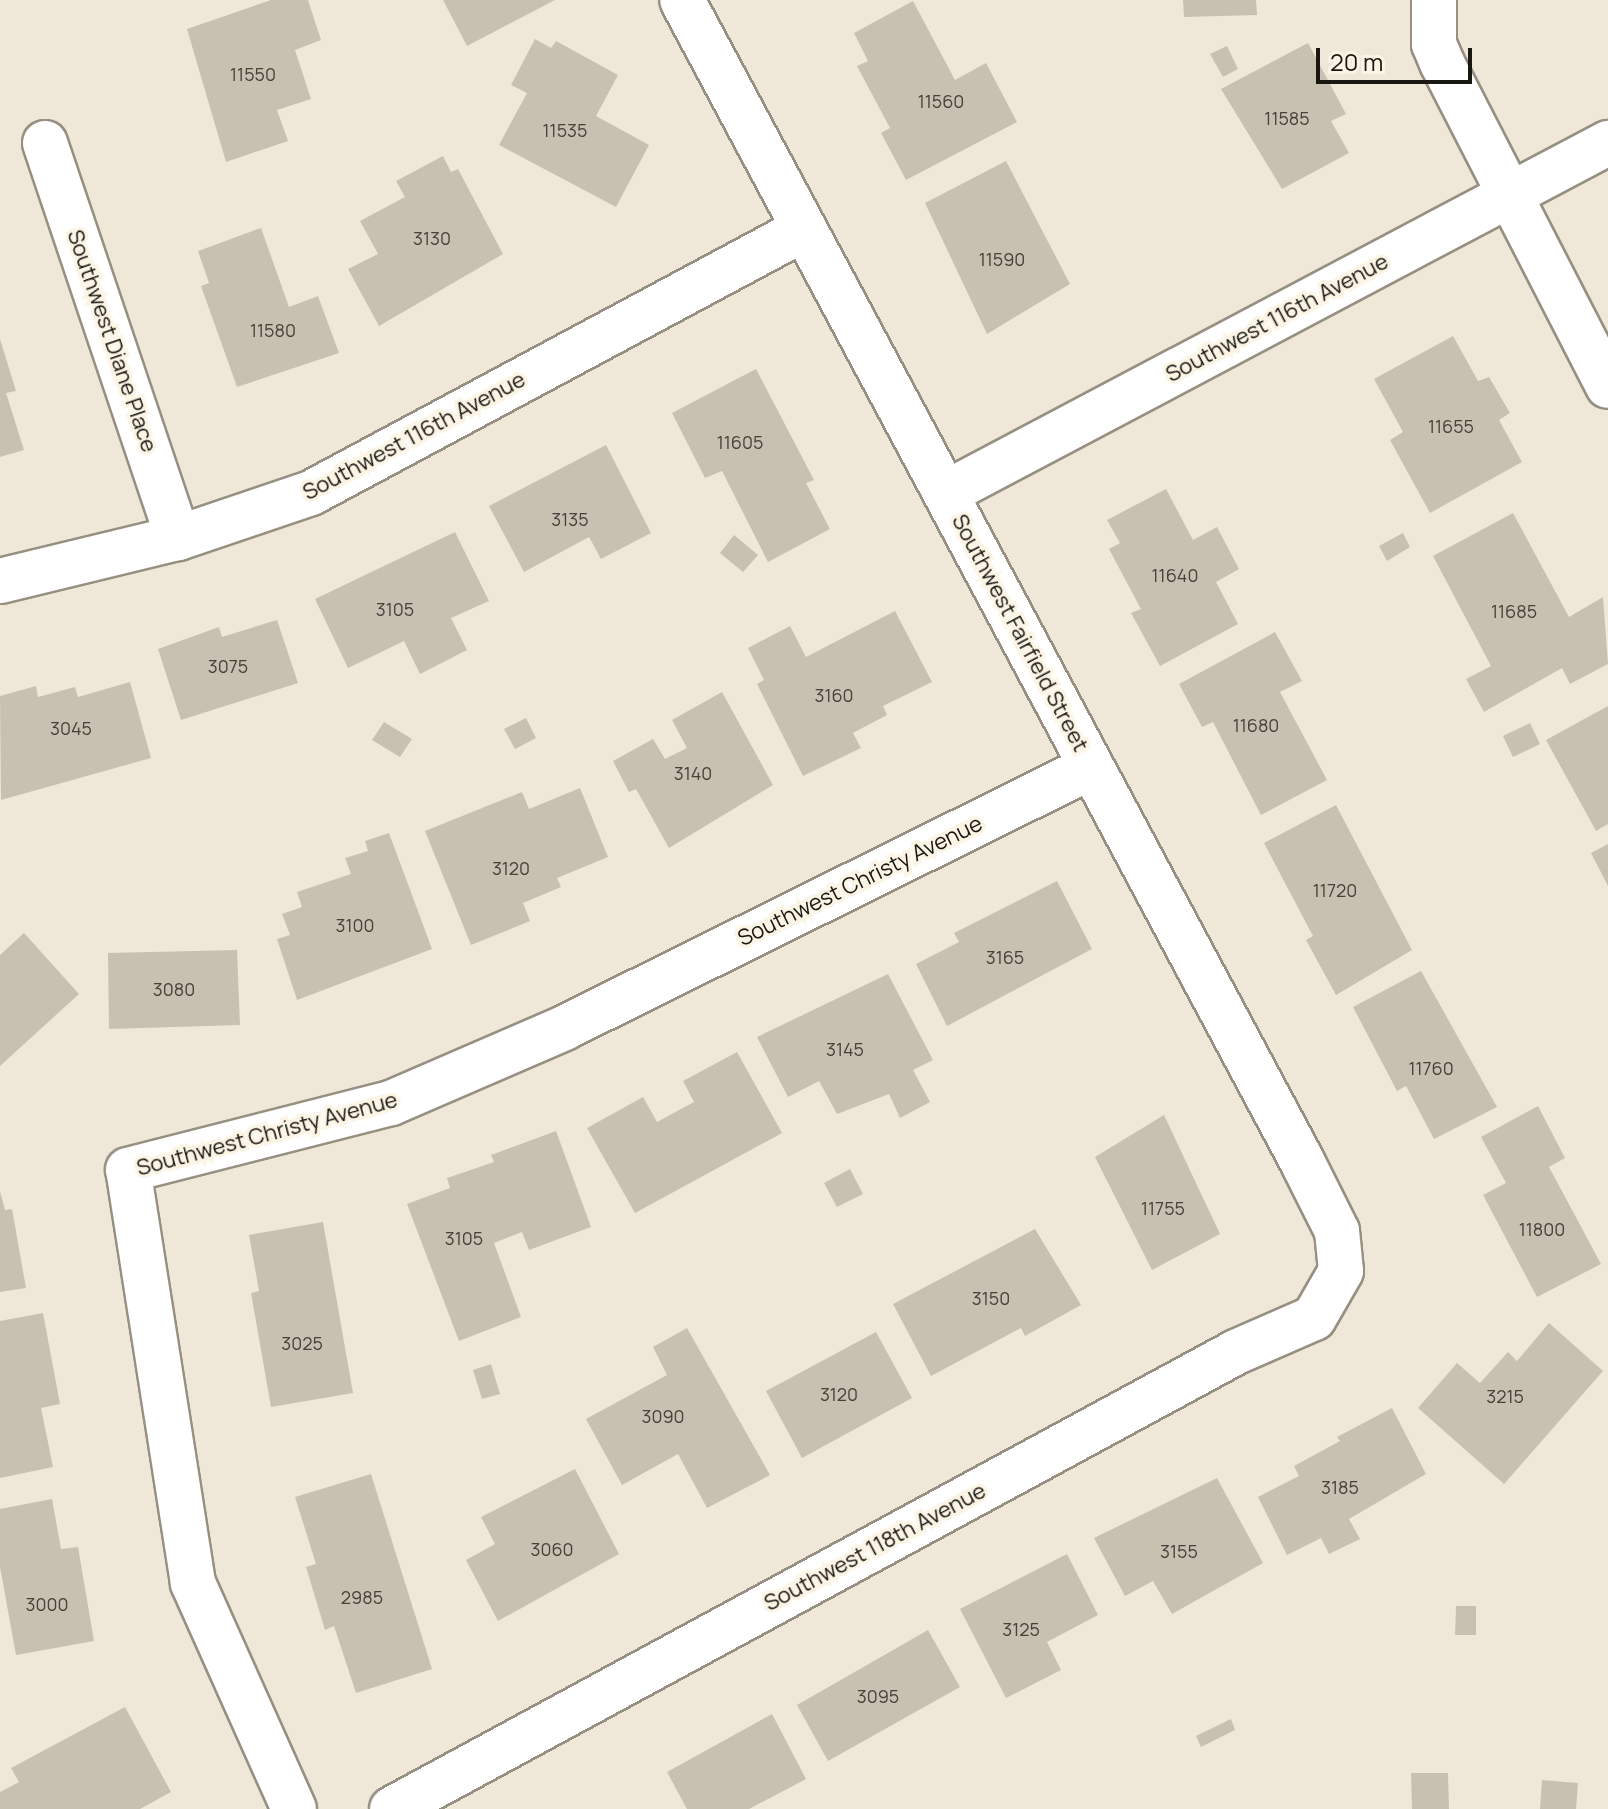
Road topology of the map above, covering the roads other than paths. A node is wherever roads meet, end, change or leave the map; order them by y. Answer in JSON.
{"nodes":[{"id":1,"x":682,"y":0,"type":"edge"},
{"id":2,"x":1434,"y":0,"type":"edge"},
{"id":3,"x":45,"y":143,"type":"dead end"},
{"id":4,"x":1608,"y":143,"type":"edge"},
{"id":5,"x":1507,"y":196,"type":"junction"},
{"id":6,"x":804,"y":229,"type":"junction"},
{"id":7,"x":1608,"y":386,"type":"edge"},
{"id":8,"x":946,"y":493,"type":"junction"},
{"id":9,"x":178,"y":538,"type":"junction"},
{"id":10,"x":0,"y":581,"type":"edge"},
{"id":11,"x":1091,"y":767,"type":"junction"},
{"id":12,"x":1341,"y":1271,"type":"joint"},
{"id":13,"x":294,"y":1809,"type":"edge"},
{"id":14,"x":392,"y":1809,"type":"edge"}],
"edges":[{"from":1,"to":6,"type":"street","name":"Southwest Fairfield Street"},
{"from":2,"to":5,"type":"street"},
{"from":3,"to":9,"type":"street","name":"Southwest Diane Place"},
{"from":4,"to":5,"type":"street","name":"Southwest 116th Avenue"},
{"from":5,"to":7,"type":"street"},
{"from":5,"to":8,"type":"street","name":"Southwest 116th Avenue"},
{"from":6,"to":8,"type":"street","name":"Southwest Fairfield Street"},
{"from":6,"to":9,"type":"street","name":"Southwest 116th Avenue"},
{"from":8,"to":11,"type":"street","name":"Southwest Fairfield Street"},
{"from":9,"to":10,"type":"street","name":"Southwest 116th Avenue"},
{"from":11,"to":12,"type":"street","name":"Southwest Fairfield Street"},
{"from":11,"to":13,"type":"street","name":"Southwest Christy Avenue"},
{"from":12,"to":14,"type":"street","name":"Southwest 118th Avenue"}]}
